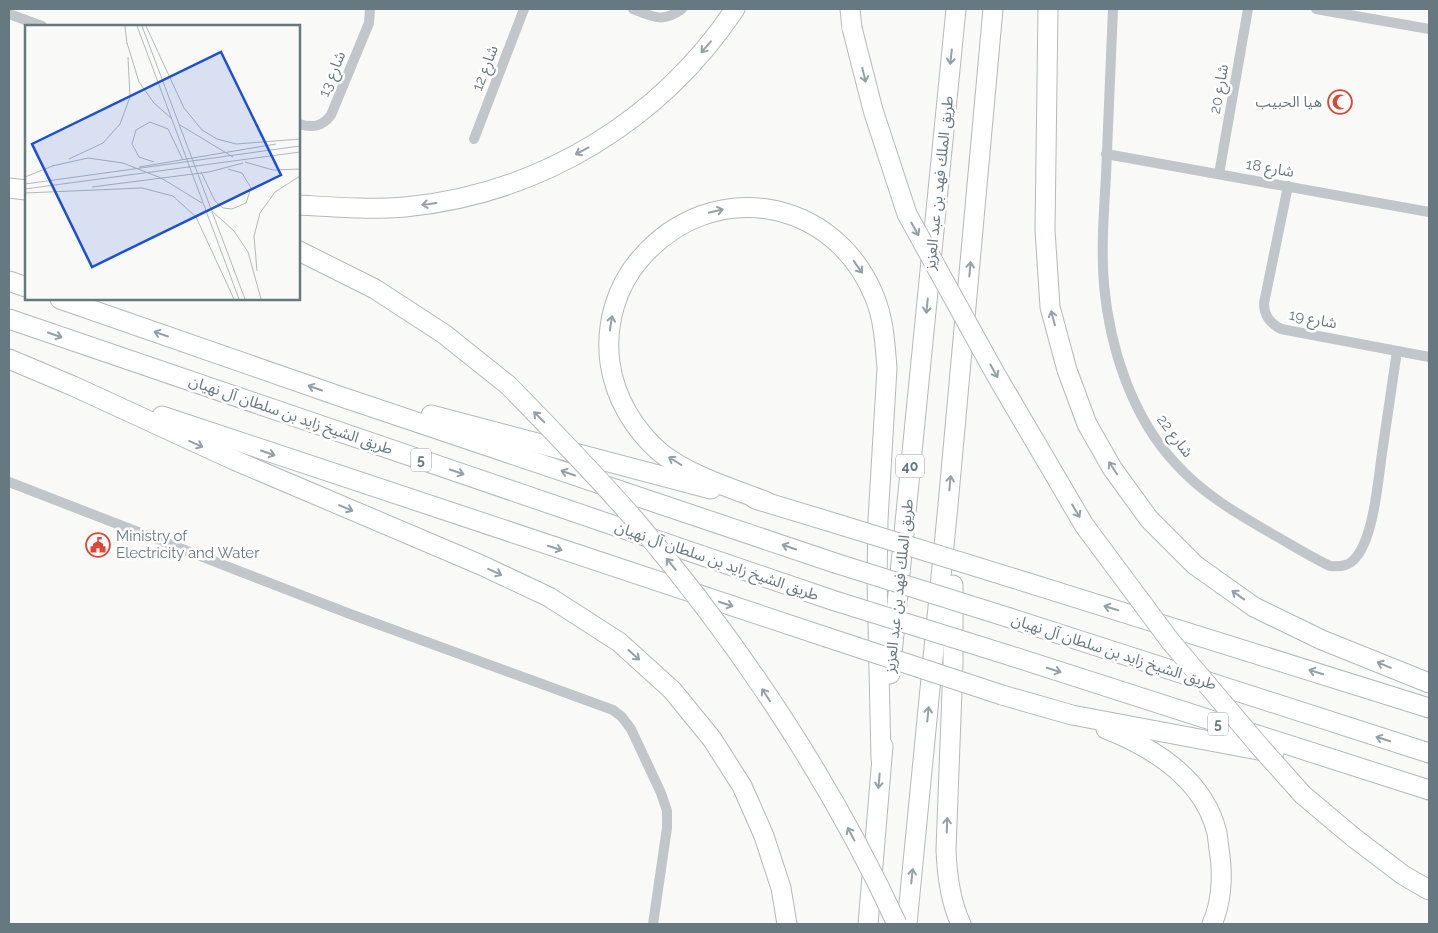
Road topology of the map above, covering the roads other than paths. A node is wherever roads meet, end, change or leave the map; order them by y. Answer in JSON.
{"nodes":[{"id":1,"x":370,"y":9,"type":"edge"},
{"id":2,"x":524,"y":9,"type":"edge"},
{"id":3,"x":633,"y":9,"type":"edge"},
{"id":4,"x":682,"y":9,"type":"edge"},
{"id":5,"x":735,"y":9,"type":"edge"},
{"id":6,"x":850,"y":9,"type":"edge"},
{"id":7,"x":956,"y":9,"type":"edge"},
{"id":8,"x":993,"y":9,"type":"edge"},
{"id":9,"x":1048,"y":9,"type":"edge"},
{"id":10,"x":1113,"y":9,"type":"edge"},
{"id":11,"x":1248,"y":9,"type":"edge"},
{"id":12,"x":1316,"y":9,"type":"edge"},
{"id":13,"x":9,"y":14,"type":"edge"},
{"id":14,"x":39,"y":25,"type":"edge"},
{"id":15,"x":1429,"y":29,"type":"edge"},
{"id":16,"x":300,"y":124,"type":"edge"},
{"id":17,"x":474,"y":138,"type":"dead end"},
{"id":18,"x":1106,"y":154,"type":"junction"},
{"id":19,"x":1219,"y":174,"type":"junction"},
{"id":20,"x":1288,"y":186,"type":"junction"},
{"id":21,"x":9,"y":188,"type":"edge"},
{"id":22,"x":25,"y":190,"type":"edge"},
{"id":23,"x":300,"y":205,"type":"edge"},
{"id":24,"x":1429,"y":212,"type":"edge"},
{"id":25,"x":300,"y":252,"type":"edge"},
{"id":26,"x":9,"y":281,"type":"edge"},
{"id":27,"x":25,"y":287,"type":"edge"},
{"id":28,"x":63,"y":300,"type":"edge"},
{"id":29,"x":9,"y":319,"type":"edge"},
{"id":30,"x":1397,"y":351,"type":"junction"},
{"id":31,"x":1429,"y":357,"type":"edge"},
{"id":32,"x":9,"y":360,"type":"edge"},
{"id":33,"x":73,"y":386,"type":"junction"},
{"id":34,"x":339,"y":396,"type":"junction"},
{"id":35,"x":9,"y":482,"type":"edge"},
{"id":36,"x":767,"y":502,"type":"junction"},
{"id":37,"x":948,"y":505,"type":"junction"},
{"id":38,"x":1429,"y":683,"type":"edge"},
{"id":39,"x":1429,"y":708,"type":"edge"},
{"id":40,"x":1072,"y":715,"type":"junction"},
{"id":41,"x":1429,"y":753,"type":"edge"},
{"id":42,"x":881,"y":759,"type":"junction"},
{"id":43,"x":1397,"y":781,"type":"junction"},
{"id":44,"x":1429,"y":790,"type":"edge"},
{"id":45,"x":1429,"y":890,"type":"edge"},
{"id":46,"x":653,"y":924,"type":"edge"},
{"id":47,"x":787,"y":924,"type":"edge"},
{"id":48,"x":868,"y":924,"type":"edge"},
{"id":49,"x":897,"y":924,"type":"edge"},
{"id":50,"x":907,"y":924,"type":"edge"},
{"id":51,"x":961,"y":924,"type":"edge"},
{"id":52,"x":1212,"y":924,"type":"edge"}],
"edges":[{"from":1,"to":16,"type":"street","name":"شارع 13"},
{"from":2,"to":17,"type":"street","name":"شارع 12"},
{"from":3,"to":4,"type":"street"},
{"from":5,"to":23,"type":"highway","one_way":true},
{"from":6,"to":45,"type":"highway","one_way":true,"bridge":true},
{"from":7,"to":42,"type":"highway","name":"طريق الملك فهد بن عبد العزيز","number":"40","one_way":true},
{"from":37,"to":8,"type":"highway","one_way":true},
{"from":38,"to":9,"type":"highway","one_way":true},
{"from":10,"to":18,"type":"street","name":"شارع 22"},
{"from":11,"to":19,"type":"street","name":"شارع 20"},
{"from":12,"to":15,"type":"street"},
{"from":13,"to":14,"type":"street"},
{"from":18,"to":19,"type":"street","name":"شارع 18"},
{"from":18,"to":30,"type":"street","name":"شارع 22"},
{"from":19,"to":20,"type":"street","name":"شارع 18"},
{"from":20,"to":24,"type":"street","name":"شارع 18"},
{"from":20,"to":30,"type":"street","name":"شارع 19"},
{"from":21,"to":22,"type":"highway"},
{"from":49,"to":25,"type":"highway","one_way":true,"bridge":true},
{"from":26,"to":27,"type":"highway"},
{"from":34,"to":28,"type":"highway","name":"طريق الشيخ زايد بن سلطان آل نهيان","number":"5","one_way":true},
{"from":29,"to":43,"type":"highway","name":"طريق الشيخ زايد بن سلطان آل نهيان","number":"5","one_way":true,"bridge":true},
{"from":30,"to":31,"type":"street","name":"شارع 19"},
{"from":32,"to":33,"type":"highway"},
{"from":33,"to":40,"type":"highway","one_way":true,"bridge":true},
{"from":33,"to":47,"type":"highway","one_way":true},
{"from":34,"to":36,"type":"highway"},
{"from":41,"to":34,"type":"highway","name":"طريق الشيخ زايد بن سلطان آل نهيان","number":"5","one_way":true,"bridge":true},
{"from":35,"to":46,"type":"street"},
{"from":39,"to":36,"type":"highway","one_way":true,"bridge":true},
{"from":36,"to":42,"type":"highway","one_way":true},
{"from":50,"to":37,"type":"highway","one_way":true},
{"from":51,"to":37,"type":"highway","one_way":true},
{"from":40,"to":43,"type":"highway"},
{"from":40,"to":52,"type":"highway"},
{"from":42,"to":48,"type":"highway","name":"طريق الملك فهد بن عبد العزيز","number":"40","one_way":true},
{"from":43,"to":44,"type":"highway","name":"طريق الشيخ زايد بن سلطان آل نهيان","number":"5"}]}
